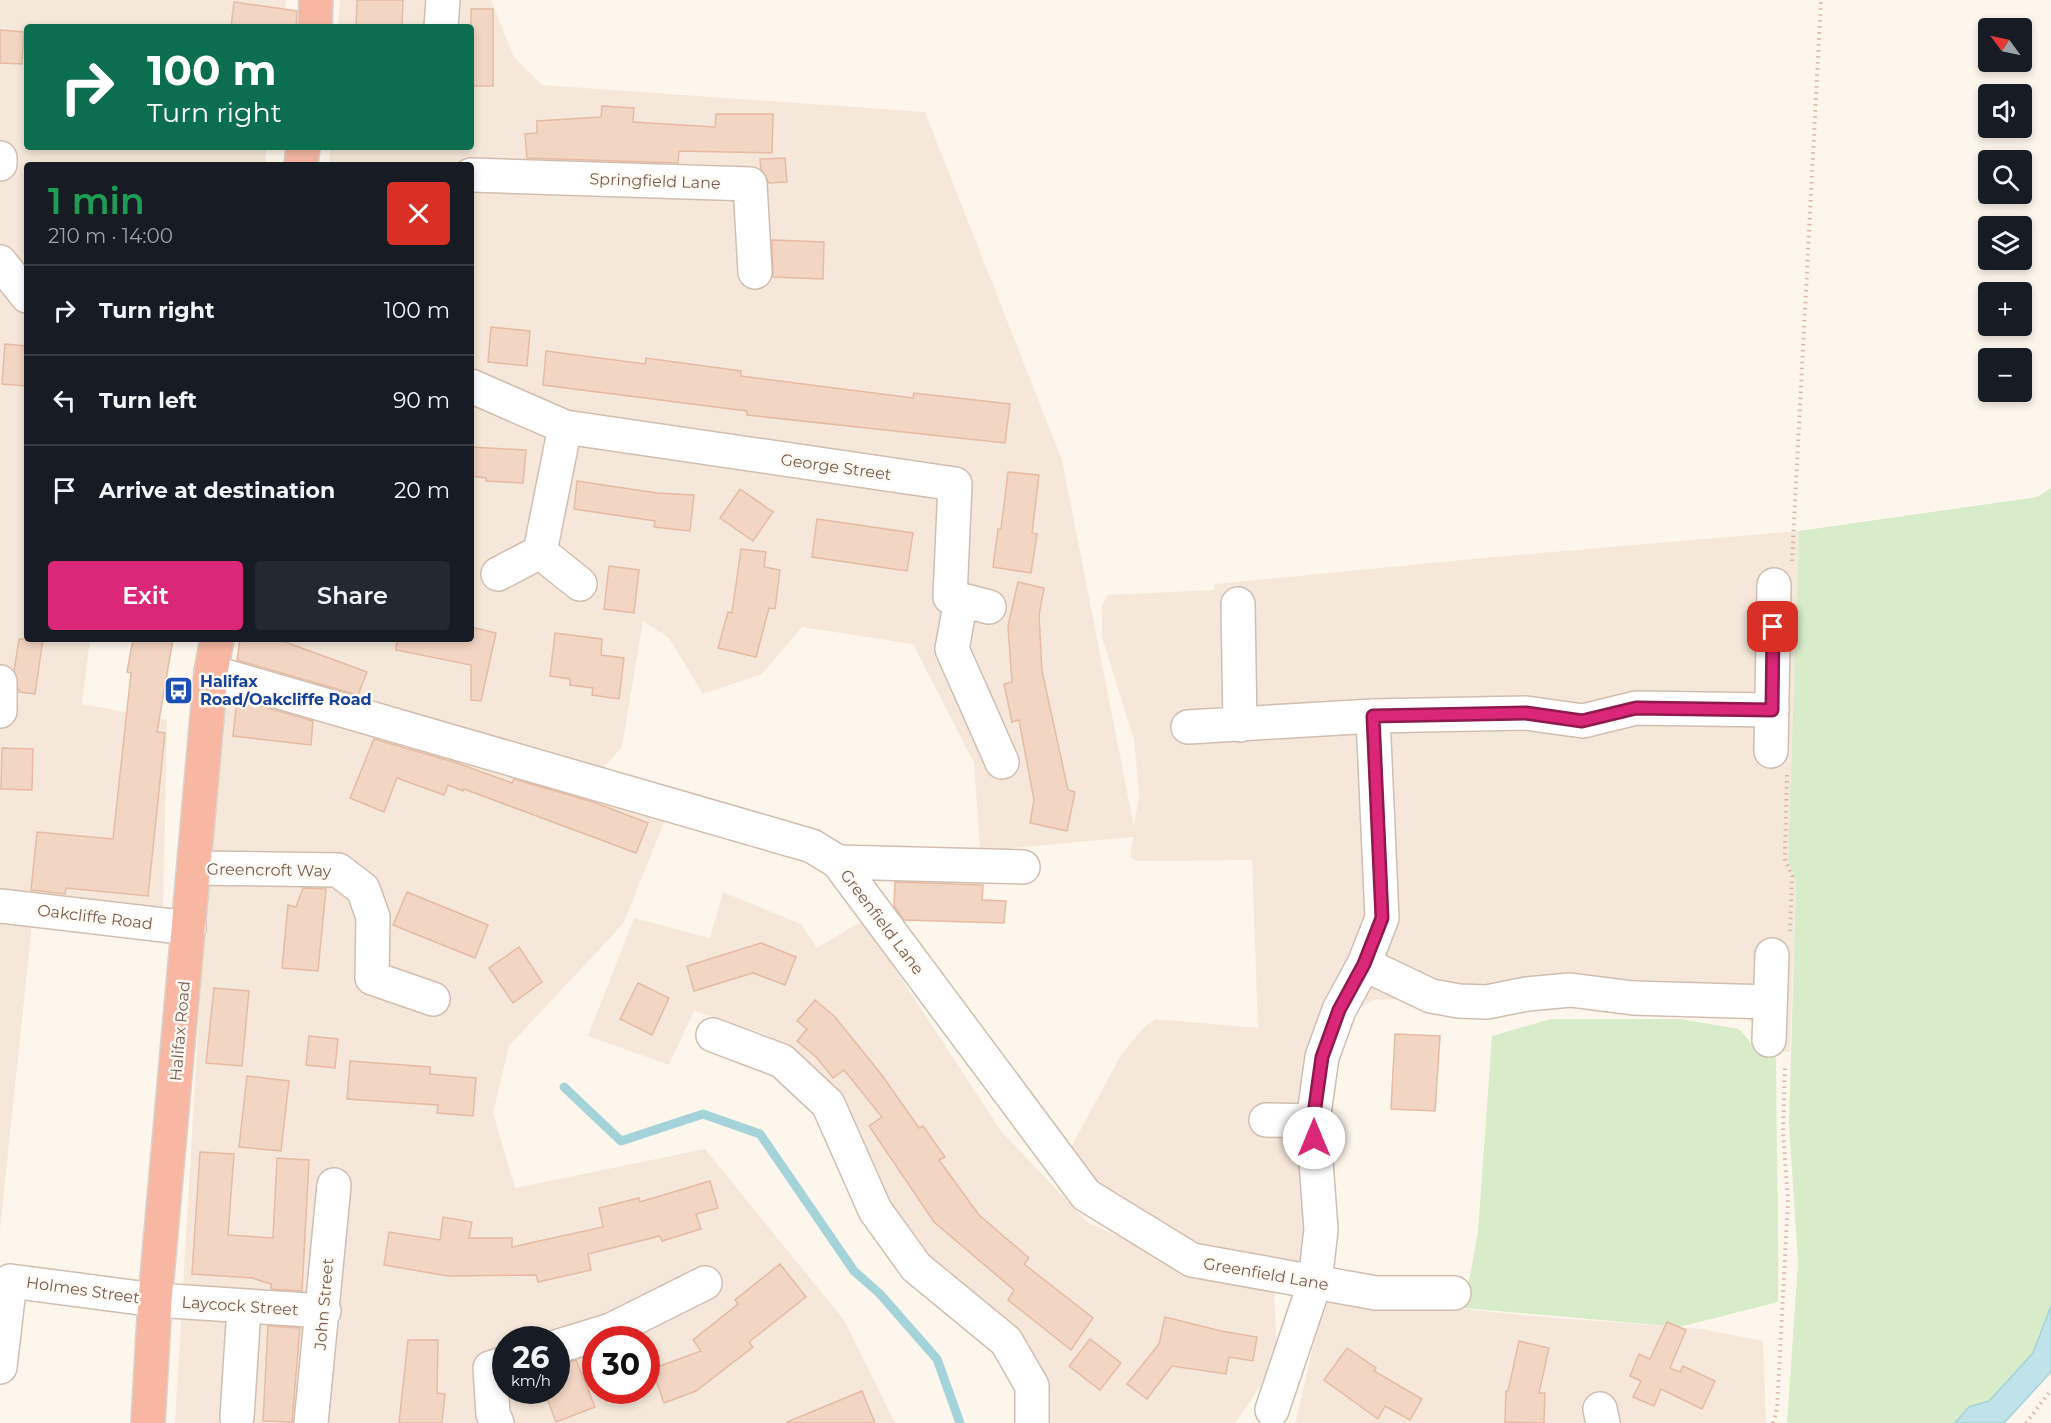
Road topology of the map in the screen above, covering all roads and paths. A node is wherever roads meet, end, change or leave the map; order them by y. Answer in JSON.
{"nodes":[{"id":1,"x":316,"y":0,"type":"edge"},
{"id":2,"x":444,"y":0,"type":"edge"},
{"id":3,"x":1821,"y":0,"type":"edge"},
{"id":4,"x":315,"y":24,"type":"edge"},
{"id":5,"x":441,"y":24,"type":"edge"},
{"id":6,"x":0,"y":158,"type":"edge"},
{"id":7,"x":0,"y":164,"type":"edge"},
{"id":8,"x":474,"y":175,"type":"edge"},
{"id":9,"x":0,"y":262,"type":"edge"},
{"id":10,"x":755,"y":272,"type":"dead end"},
{"id":11,"x":24,"y":292,"type":"edge"},
{"id":12,"x":474,"y":387,"type":"edge"},
{"id":13,"x":565,"y":426,"type":"junction"},
{"id":14,"x":540,"y":552,"type":"junction"},
{"id":15,"x":498,"y":574,"type":"dead end"},
{"id":16,"x":1783,"y":575,"type":"joint"},
{"id":17,"x":580,"y":584,"type":"dead end"},
{"id":18,"x":1238,"y":604,"type":"dead end"},
{"id":19,"x":217,"y":642,"type":"edge"},
{"id":20,"x":212,"y":672,"type":"junction"},
{"id":21,"x":0,"y":682,"type":"edge"},
{"id":22,"x":1772,"y":710,"type":"junction"},
{"id":23,"x":0,"y":711,"type":"edge"},
{"id":24,"x":1373,"y":716,"type":"junction"},
{"id":25,"x":1240,"y":725,"type":"junction"},
{"id":26,"x":1188,"y":727,"type":"dead end"},
{"id":27,"x":1779,"y":759,"type":"joint"},
{"id":28,"x":1002,"y":762,"type":"dead end"},
{"id":29,"x":838,"y":862,"type":"junction"},
{"id":30,"x":1023,"y":867,"type":"dead end"},
{"id":31,"x":194,"y":868,"type":"junction"},
{"id":32,"x":0,"y":906,"type":"edge"},
{"id":33,"x":189,"y":928,"type":"junction"},
{"id":34,"x":1781,"y":944,"type":"joint"},
{"id":35,"x":1364,"y":964,"type":"junction"},
{"id":36,"x":433,"y":999,"type":"dead end"},
{"id":37,"x":1770,"y":1002,"type":"junction"},
{"id":38,"x":713,"y":1035,"type":"dead end"},
{"id":39,"x":1777,"y":1051,"type":"joint"},
{"id":40,"x":1266,"y":1120,"type":"dead end"},
{"id":41,"x":1313,"y":1121,"type":"junction"},
{"id":42,"x":334,"y":1185,"type":"dead end"},
{"id":43,"x":1315,"y":1282,"type":"junction"},
{"id":44,"x":705,"y":1283,"type":"dead end"},
{"id":45,"x":1454,"y":1293,"type":"dead end"},
{"id":46,"x":155,"y":1300,"type":"junction"},
{"id":47,"x":244,"y":1308,"type":"junction"},
{"id":48,"x":324,"y":1311,"type":"junction"},
{"id":49,"x":570,"y":1343,"type":"edge"},
{"id":50,"x":0,"y":1367,"type":"edge"},
{"id":51,"x":2051,"y":1390,"type":"edge"},
{"id":52,"x":494,"y":1404,"type":"edge"},
{"id":53,"x":237,"y":1417,"type":"dead end"},
{"id":54,"x":1274,"y":1419,"type":"edge"},
{"id":55,"x":148,"y":1423,"type":"edge"},
{"id":56,"x":311,"y":1423,"type":"edge"},
{"id":57,"x":497,"y":1423,"type":"edge"},
{"id":58,"x":1032,"y":1423,"type":"edge"},
{"id":59,"x":1773,"y":1423,"type":"edge"},
{"id":60,"x":2026,"y":1423,"type":"edge"}],
"edges":[{"from":1,"to":4,"type":"highway"},
{"from":2,"to":5,"type":"street"},
{"from":3,"to":16,"type":"path"},
{"from":6,"to":7,"type":"street"},
{"from":8,"to":10,"type":"street","name":"Springfield Lane"},
{"from":9,"to":11,"type":"street"},
{"from":12,"to":13,"type":"street","name":"George Street"},
{"from":13,"to":14,"type":"street"},
{"from":13,"to":28,"type":"street","name":"George Street"},
{"from":14,"to":15,"type":"street"},
{"from":14,"to":17,"type":"street"},
{"from":16,"to":22,"type":"street"},
{"from":18,"to":25,"type":"street"},
{"from":19,"to":20,"type":"highway","name":"Halifax Road"},
{"from":20,"to":29,"type":"street","name":"Greenfield Lane"},
{"from":20,"to":31,"type":"highway","name":"Halifax Road"},
{"from":21,"to":23,"type":"street"},
{"from":22,"to":24,"type":"street"},
{"from":22,"to":27,"type":"street"},
{"from":24,"to":25,"type":"street"},
{"from":24,"to":35,"type":"street"},
{"from":25,"to":26,"type":"street"},
{"from":27,"to":34,"type":"path"},
{"from":29,"to":30,"type":"street"},
{"from":29,"to":43,"type":"street","name":"Greenfield Lane"},
{"from":31,"to":33,"type":"highway","name":"Halifax Road"},
{"from":31,"to":36,"type":"street","name":"Greencroft Way"},
{"from":32,"to":33,"type":"street","name":"Oakcliffe Road"},
{"from":33,"to":46,"type":"highway","name":"Halifax Road"},
{"from":34,"to":37,"type":"street"},
{"from":35,"to":37,"type":"street"},
{"from":35,"to":41,"type":"street"},
{"from":37,"to":39,"type":"street"},
{"from":38,"to":58,"type":"street"},
{"from":39,"to":59,"type":"path"},
{"from":40,"to":41,"type":"street"},
{"from":41,"to":43,"type":"street"},
{"from":42,"to":48,"type":"street","name":"John Street"},
{"from":43,"to":45,"type":"street","name":"Greenfield Lane"},
{"from":43,"to":54,"type":"street"},
{"from":44,"to":49,"type":"street"},
{"from":46,"to":47,"type":"street","name":"Laycock Street"},
{"from":46,"to":50,"type":"street","name":"Holmes Street"},
{"from":46,"to":55,"type":"highway","name":"Halifax Road"},
{"from":47,"to":48,"type":"street","name":"Laycock Street"},
{"from":47,"to":53,"type":"street"},
{"from":48,"to":56,"type":"street","name":"John Street"},
{"from":51,"to":60,"type":"path"},
{"from":52,"to":57,"type":"street"}]}
